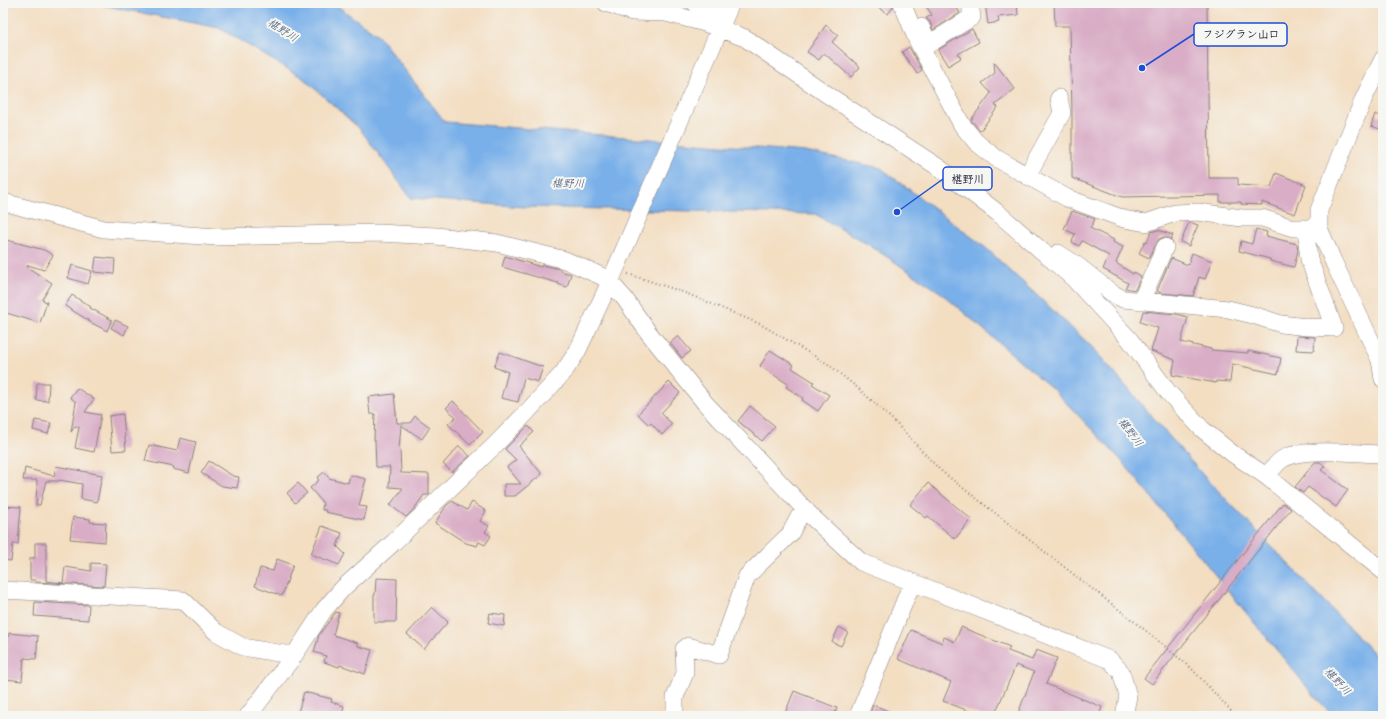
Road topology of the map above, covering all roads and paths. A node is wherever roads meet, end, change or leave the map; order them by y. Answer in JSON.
{"nodes":[{"id":1,"x":606,"y":3,"type":"edge"},
{"id":2,"x":695,"y":3,"type":"edge"},
{"id":3,"x":902,"y":3,"type":"edge"},
{"id":4,"x":911,"y":3,"type":"edge"},
{"id":5,"x":970,"y":3,"type":"edge"},
{"id":6,"x":722,"y":23,"type":"edge"},
{"id":7,"x":929,"y":44,"type":"junction"},
{"id":8,"x":1383,"y":59,"type":"edge"},
{"id":9,"x":943,"y":70,"type":"dead end"},
{"id":10,"x":1059,"y":98,"type":"dead end"},
{"id":11,"x":1027,"y":176,"type":"junction"},
{"id":12,"x":3,"y":202,"type":"edge"},
{"id":13,"x":1012,"y":225,"type":"junction"},
{"id":14,"x":1314,"y":228,"type":"junction"},
{"id":15,"x":1165,"y":247,"type":"dead end"},
{"id":16,"x":612,"y":276,"type":"junction"},
{"id":17,"x":1140,"y":300,"type":"junction"},
{"id":18,"x":1383,"y":378,"type":"edge"},
{"id":19,"x":1383,"y":454,"type":"edge"},
{"id":20,"x":1266,"y":476,"type":"junction"},
{"id":21,"x":809,"y":514,"type":"junction"},
{"id":22,"x":1383,"y":571,"type":"edge"},
{"id":23,"x":912,"y":583,"type":"junction"},
{"id":24,"x":3,"y":590,"type":"edge"},
{"id":25,"x":293,"y":657,"type":"junction"},
{"id":26,"x":248,"y":716,"type":"edge"},
{"id":27,"x":675,"y":716,"type":"edge"},
{"id":28,"x":858,"y":716,"type":"edge"},
{"id":29,"x":1124,"y":716,"type":"edge"}],
"edges":[{"from":1,"to":6,"type":"street"},
{"from":2,"to":6,"type":"street"},
{"from":3,"to":11,"type":"street"},
{"from":4,"to":7,"type":"street"},
{"from":5,"to":7,"type":"street"},
{"from":6,"to":13,"type":"street"},
{"from":6,"to":16,"type":"street"},
{"from":7,"to":9,"type":"street"},
{"from":8,"to":14,"type":"street"},
{"from":10,"to":11,"type":"street"},
{"from":11,"to":14,"type":"street"},
{"from":12,"to":16,"type":"street"},
{"from":13,"to":17,"type":"street"},
{"from":13,"to":20,"type":"street"},
{"from":14,"to":17,"type":"street"},
{"from":14,"to":18,"type":"street"},
{"from":15,"to":17,"type":"street"},
{"from":16,"to":21,"type":"street"},
{"from":16,"to":25,"type":"street"},
{"from":19,"to":20,"type":"street"},
{"from":20,"to":22,"type":"street"},
{"from":21,"to":23,"type":"street"},
{"from":21,"to":27,"type":"street"},
{"from":23,"to":28,"type":"street"},
{"from":23,"to":29,"type":"street"},
{"from":24,"to":25,"type":"street"},
{"from":25,"to":26,"type":"street"}]}
